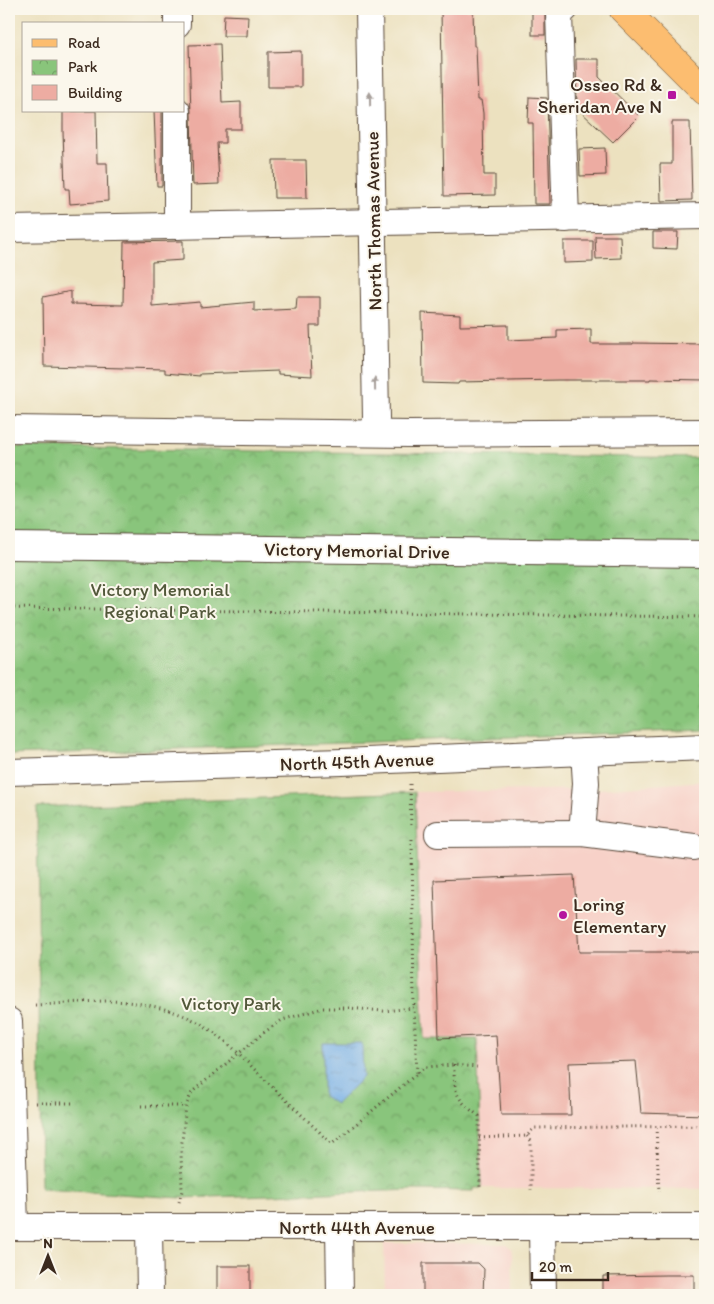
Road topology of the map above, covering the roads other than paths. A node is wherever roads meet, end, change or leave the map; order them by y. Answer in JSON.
{"nodes":[{"id":1,"x":177,"y":9,"type":"edge"},
{"id":2,"x":369,"y":9,"type":"edge"},
{"id":3,"x":565,"y":9,"type":"edge"},
{"id":4,"x":632,"y":11,"type":"edge"},
{"id":5,"x":177,"y":22,"type":"edge"},
{"id":6,"x":705,"y":91,"type":"edge"},
{"id":7,"x":177,"y":112,"type":"edge"},
{"id":8,"x":705,"y":216,"type":"edge"},
{"id":9,"x":566,"y":219,"type":"junction"},
{"id":10,"x":373,"y":223,"type":"junction"},
{"id":11,"x":177,"y":226,"type":"junction"},
{"id":12,"x":9,"y":229,"type":"edge"},
{"id":13,"x":9,"y":429,"type":"edge"},
{"id":14,"x":374,"y":432,"type":"junction"},
{"id":15,"x":705,"y":432,"type":"edge"},
{"id":16,"x":9,"y":546,"type":"edge"},
{"id":17,"x":705,"y":554,"type":"edge"},
{"id":18,"x":705,"y":747,"type":"edge"},
{"id":19,"x":584,"y":752,"type":"junction"},
{"id":20,"x":9,"y":772,"type":"edge"},
{"id":21,"x":582,"y":833,"type":"junction"},
{"id":22,"x":438,"y":834,"type":"dead end"},
{"id":23,"x":694,"y":847,"type":"dead end"},
{"id":24,"x":9,"y":1021,"type":"edge"},
{"id":25,"x":12,"y":1227,"type":"edge"},
{"id":26,"x":149,"y":1227,"type":"junction"},
{"id":27,"x":339,"y":1227,"type":"junction"},
{"id":28,"x":542,"y":1227,"type":"junction"},
{"id":29,"x":705,"y":1227,"type":"edge"},
{"id":30,"x":150,"y":1295,"type":"edge"},
{"id":31,"x":340,"y":1295,"type":"edge"},
{"id":32,"x":543,"y":1295,"type":"edge"}],
"edges":[{"from":1,"to":5,"type":"street"},
{"from":10,"to":2,"type":"street","name":"North Thomas Avenue","one_way":true},
{"from":3,"to":9,"type":"street"},
{"from":4,"to":6,"type":"main road"},
{"from":7,"to":11,"type":"street"},
{"from":8,"to":9,"type":"street"},
{"from":9,"to":10,"type":"street"},
{"from":10,"to":11,"type":"street"},
{"from":14,"to":10,"type":"street","name":"North Thomas Avenue","one_way":true},
{"from":11,"to":12,"type":"street"},
{"from":13,"to":14,"type":"street"},
{"from":14,"to":15,"type":"street"},
{"from":16,"to":17,"type":"street","name":"Victory Memorial Drive"},
{"from":18,"to":19,"type":"street","name":"North 45th Avenue"},
{"from":19,"to":20,"type":"street","name":"North 45th Avenue"},
{"from":19,"to":21,"type":"street"},
{"from":21,"to":22,"type":"street"},
{"from":21,"to":23,"type":"street"},
{"from":24,"to":25,"type":"street"},
{"from":25,"to":26,"type":"street","name":"North 44th Avenue"},
{"from":26,"to":27,"type":"street","name":"North 44th Avenue"},
{"from":26,"to":30,"type":"street"},
{"from":27,"to":28,"type":"street","name":"North 44th Avenue"},
{"from":27,"to":31,"type":"street"},
{"from":28,"to":29,"type":"street","name":"North 44th Avenue"},
{"from":28,"to":32,"type":"street"}]}
